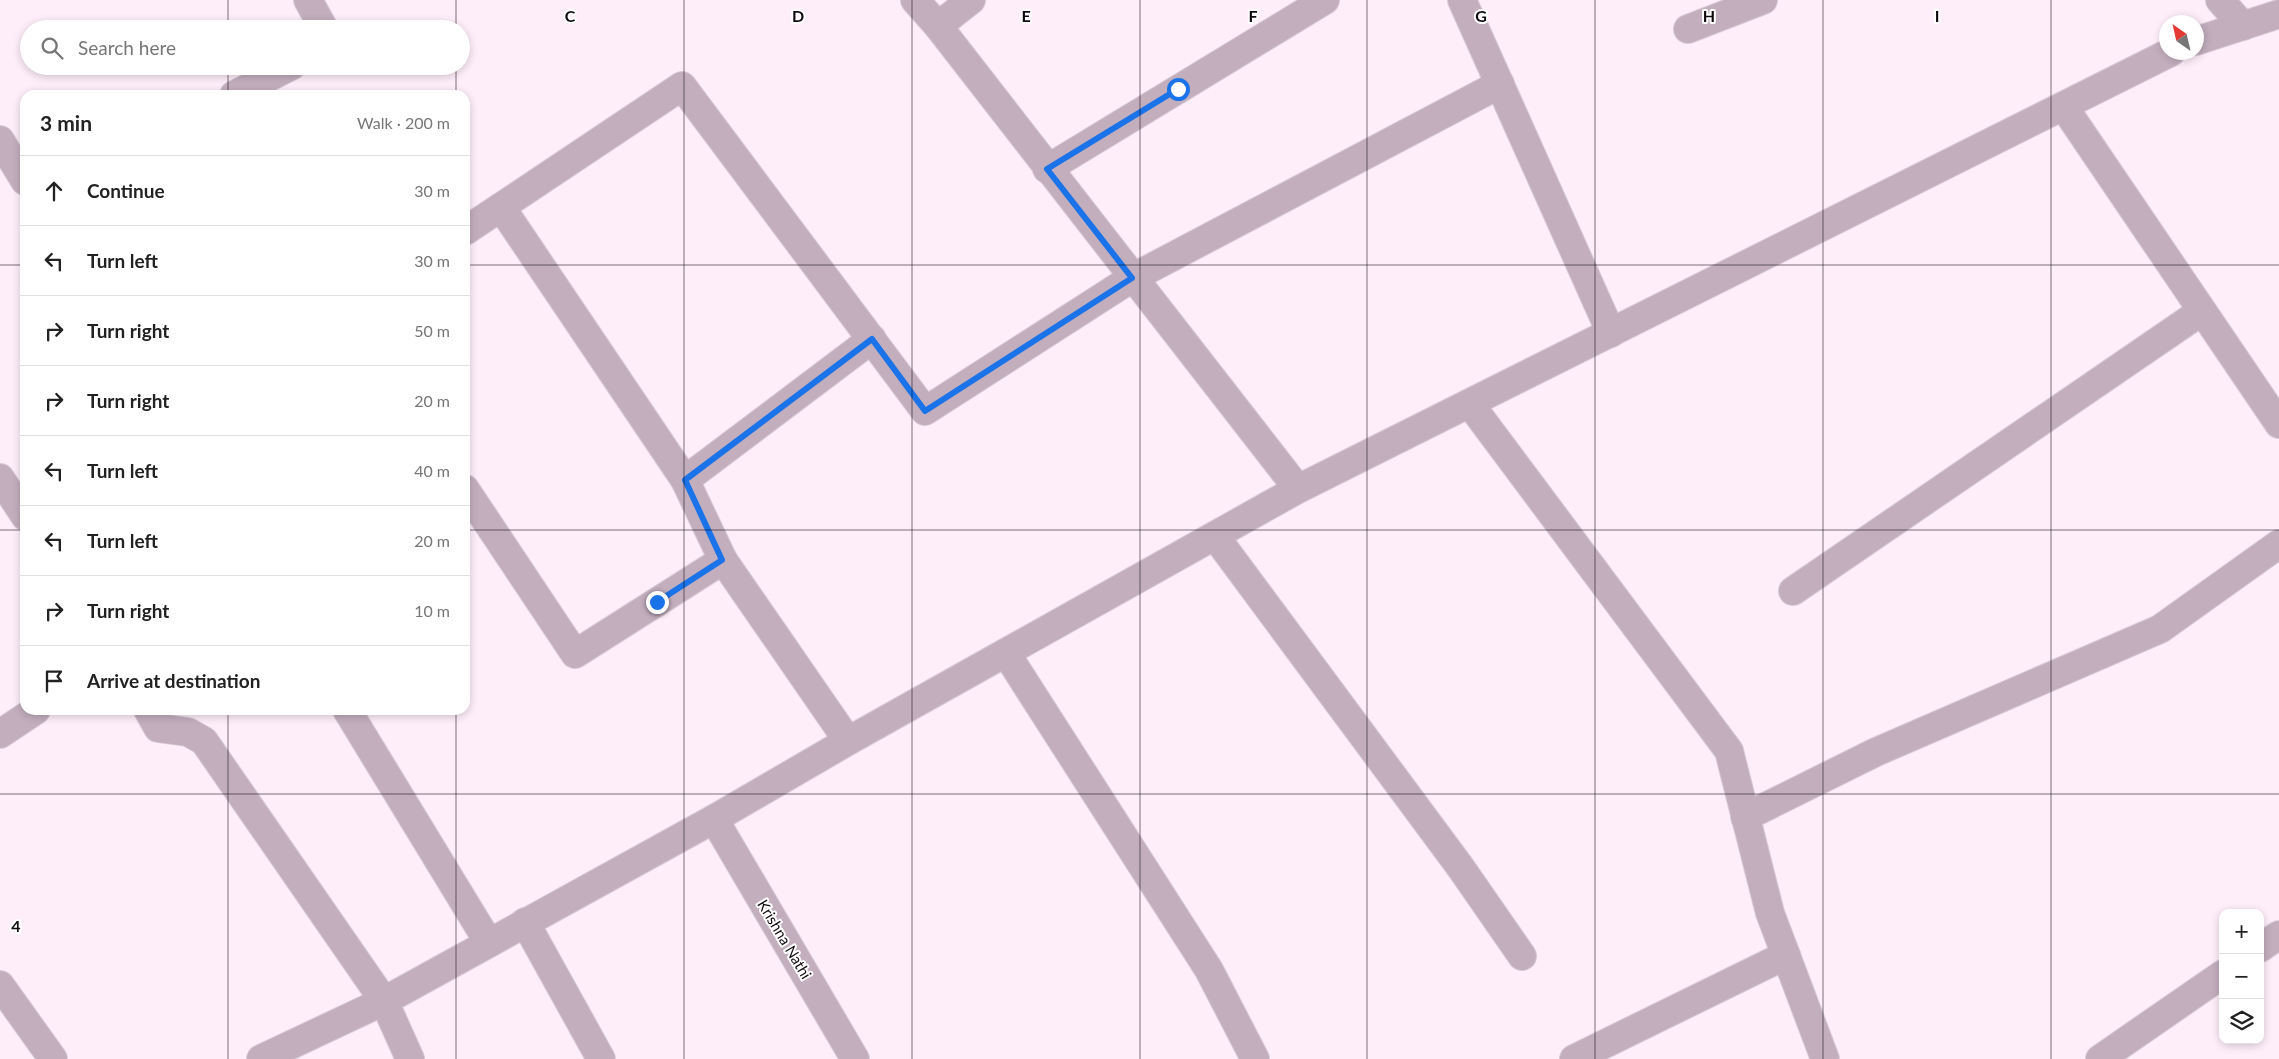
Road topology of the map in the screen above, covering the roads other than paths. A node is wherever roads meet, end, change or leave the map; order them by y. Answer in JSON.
{"nodes":[{"id":1,"x":308,"y":0,"type":"edge"},
{"id":2,"x":915,"y":0,"type":"edge"},
{"id":3,"x":971,"y":0,"type":"edge"},
{"id":4,"x":1325,"y":0,"type":"edge"},
{"id":5,"x":1462,"y":0,"type":"edge"},
{"id":6,"x":1763,"y":0,"type":"edge"},
{"id":7,"x":2220,"y":0,"type":"edge"},
{"id":8,"x":2279,"y":14,"type":"edge"},
{"id":9,"x":319,"y":20,"type":"edge"},
{"id":10,"x":938,"y":26,"type":"junction"},
{"id":11,"x":2243,"y":26,"type":"junction"},
{"id":12,"x":1688,"y":29,"type":"dead end"},
{"id":13,"x":2204,"y":38,"type":"edge"},
{"id":14,"x":2159,"y":58,"type":"edge"},
{"id":15,"x":273,"y":75,"type":"edge"},
{"id":16,"x":1500,"y":84,"type":"junction"},
{"id":17,"x":244,"y":90,"type":"edge"},
{"id":18,"x":2064,"y":107,"type":"junction"},
{"id":19,"x":0,"y":140,"type":"edge"},
{"id":20,"x":1047,"y":169,"type":"junction"},
{"id":21,"x":20,"y":173,"type":"edge"},
{"id":22,"x":501,"y":207,"type":"junction"},
{"id":23,"x":470,"y":228,"type":"edge"},
{"id":24,"x":1132,"y":278,"type":"junction"},
{"id":25,"x":2202,"y":311,"type":"junction"},
{"id":26,"x":1611,"y":333,"type":"junction"},
{"id":27,"x":872,"y":339,"type":"junction"},
{"id":28,"x":1470,"y":404,"type":"junction"},
{"id":29,"x":2279,"y":424,"type":"edge"},
{"id":30,"x":0,"y":478,"type":"edge"},
{"id":31,"x":685,"y":480,"type":"junction"},
{"id":32,"x":1298,"y":489,"type":"junction"},
{"id":33,"x":470,"y":496,"type":"edge"},
{"id":34,"x":20,"y":508,"type":"edge"},
{"id":35,"x":1215,"y":536,"type":"junction"},
{"id":36,"x":2279,"y":544,"type":"edge"},
{"id":37,"x":722,"y":560,"type":"junction"},
{"id":38,"x":1793,"y":591,"type":"dead end"},
{"id":39,"x":1006,"y":652,"type":"junction"},
{"id":40,"x":28,"y":715,"type":"edge"},
{"id":41,"x":151,"y":715,"type":"edge"},
{"id":42,"x":350,"y":715,"type":"edge"},
{"id":43,"x":0,"y":734,"type":"edge"},
{"id":44,"x":848,"y":742,"type":"junction"},
{"id":45,"x":1745,"y":817,"type":"junction"},
{"id":46,"x":714,"y":820,"type":"junction"},
{"id":47,"x":524,"y":922,"type":"junction"},
{"id":48,"x":2279,"y":935,"type":"edge"},
{"id":49,"x":489,"y":942,"type":"junction"},
{"id":50,"x":2264,"y":945,"type":"edge"},
{"id":51,"x":1786,"y":955,"type":"junction"},
{"id":52,"x":1522,"y":956,"type":"dead end"},
{"id":53,"x":2219,"y":977,"type":"edge"},
{"id":54,"x":0,"y":985,"type":"edge"},
{"id":55,"x":384,"y":1001,"type":"junction"},
{"id":56,"x":53,"y":1059,"type":"edge"},
{"id":57,"x":261,"y":1059,"type":"edge"},
{"id":58,"x":410,"y":1059,"type":"edge"},
{"id":59,"x":601,"y":1059,"type":"edge"},
{"id":60,"x":855,"y":1059,"type":"edge"},
{"id":61,"x":1255,"y":1059,"type":"edge"},
{"id":62,"x":1574,"y":1059,"type":"edge"},
{"id":63,"x":1824,"y":1059,"type":"edge"},
{"id":64,"x":2100,"y":1059,"type":"edge"}],
"edges":[{"from":1,"to":9,"type":"street"},
{"from":2,"to":10,"type":"street"},
{"from":3,"to":10,"type":"street"},
{"from":4,"to":20,"type":"street"},
{"from":5,"to":16,"type":"street"},
{"from":6,"to":12,"type":"street"},
{"from":7,"to":11,"type":"street"},
{"from":8,"to":11,"type":"street"},
{"from":10,"to":20,"type":"street"},
{"from":11,"to":13,"type":"street"},
{"from":14,"to":18,"type":"street"},
{"from":15,"to":17,"type":"street"},
{"from":16,"to":24,"type":"street"},
{"from":16,"to":26,"type":"street"},
{"from":18,"to":25,"type":"street"},
{"from":18,"to":26,"type":"street"},
{"from":19,"to":21,"type":"street"},
{"from":20,"to":24,"type":"street"},
{"from":22,"to":23,"type":"street"},
{"from":22,"to":27,"type":"street"},
{"from":22,"to":31,"type":"street"},
{"from":24,"to":27,"type":"street"},
{"from":24,"to":32,"type":"street"},
{"from":25,"to":29,"type":"street"},
{"from":25,"to":38,"type":"street"},
{"from":26,"to":28,"type":"street"},
{"from":27,"to":31,"type":"street"},
{"from":28,"to":32,"type":"street"},
{"from":28,"to":45,"type":"street"},
{"from":30,"to":34,"type":"street"},
{"from":31,"to":37,"type":"street"},
{"from":32,"to":35,"type":"street"},
{"from":33,"to":37,"type":"street"},
{"from":35,"to":39,"type":"street"},
{"from":35,"to":52,"type":"street"},
{"from":36,"to":45,"type":"street"},
{"from":37,"to":44,"type":"street"},
{"from":39,"to":44,"type":"street"},
{"from":39,"to":61,"type":"street"},
{"from":40,"to":43,"type":"street"},
{"from":41,"to":55,"type":"street"},
{"from":42,"to":49,"type":"street"},
{"from":44,"to":46,"type":"street"},
{"from":45,"to":51,"type":"street"},
{"from":46,"to":47,"type":"street"},
{"from":46,"to":60,"type":"street","name":"Krishna Nathi"},
{"from":47,"to":49,"type":"street"},
{"from":47,"to":59,"type":"street"},
{"from":48,"to":50,"type":"street"},
{"from":49,"to":55,"type":"street"},
{"from":51,"to":62,"type":"street"},
{"from":51,"to":63,"type":"street"},
{"from":53,"to":64,"type":"street"},
{"from":54,"to":56,"type":"street"},
{"from":55,"to":57,"type":"street"},
{"from":55,"to":58,"type":"street"}]}
